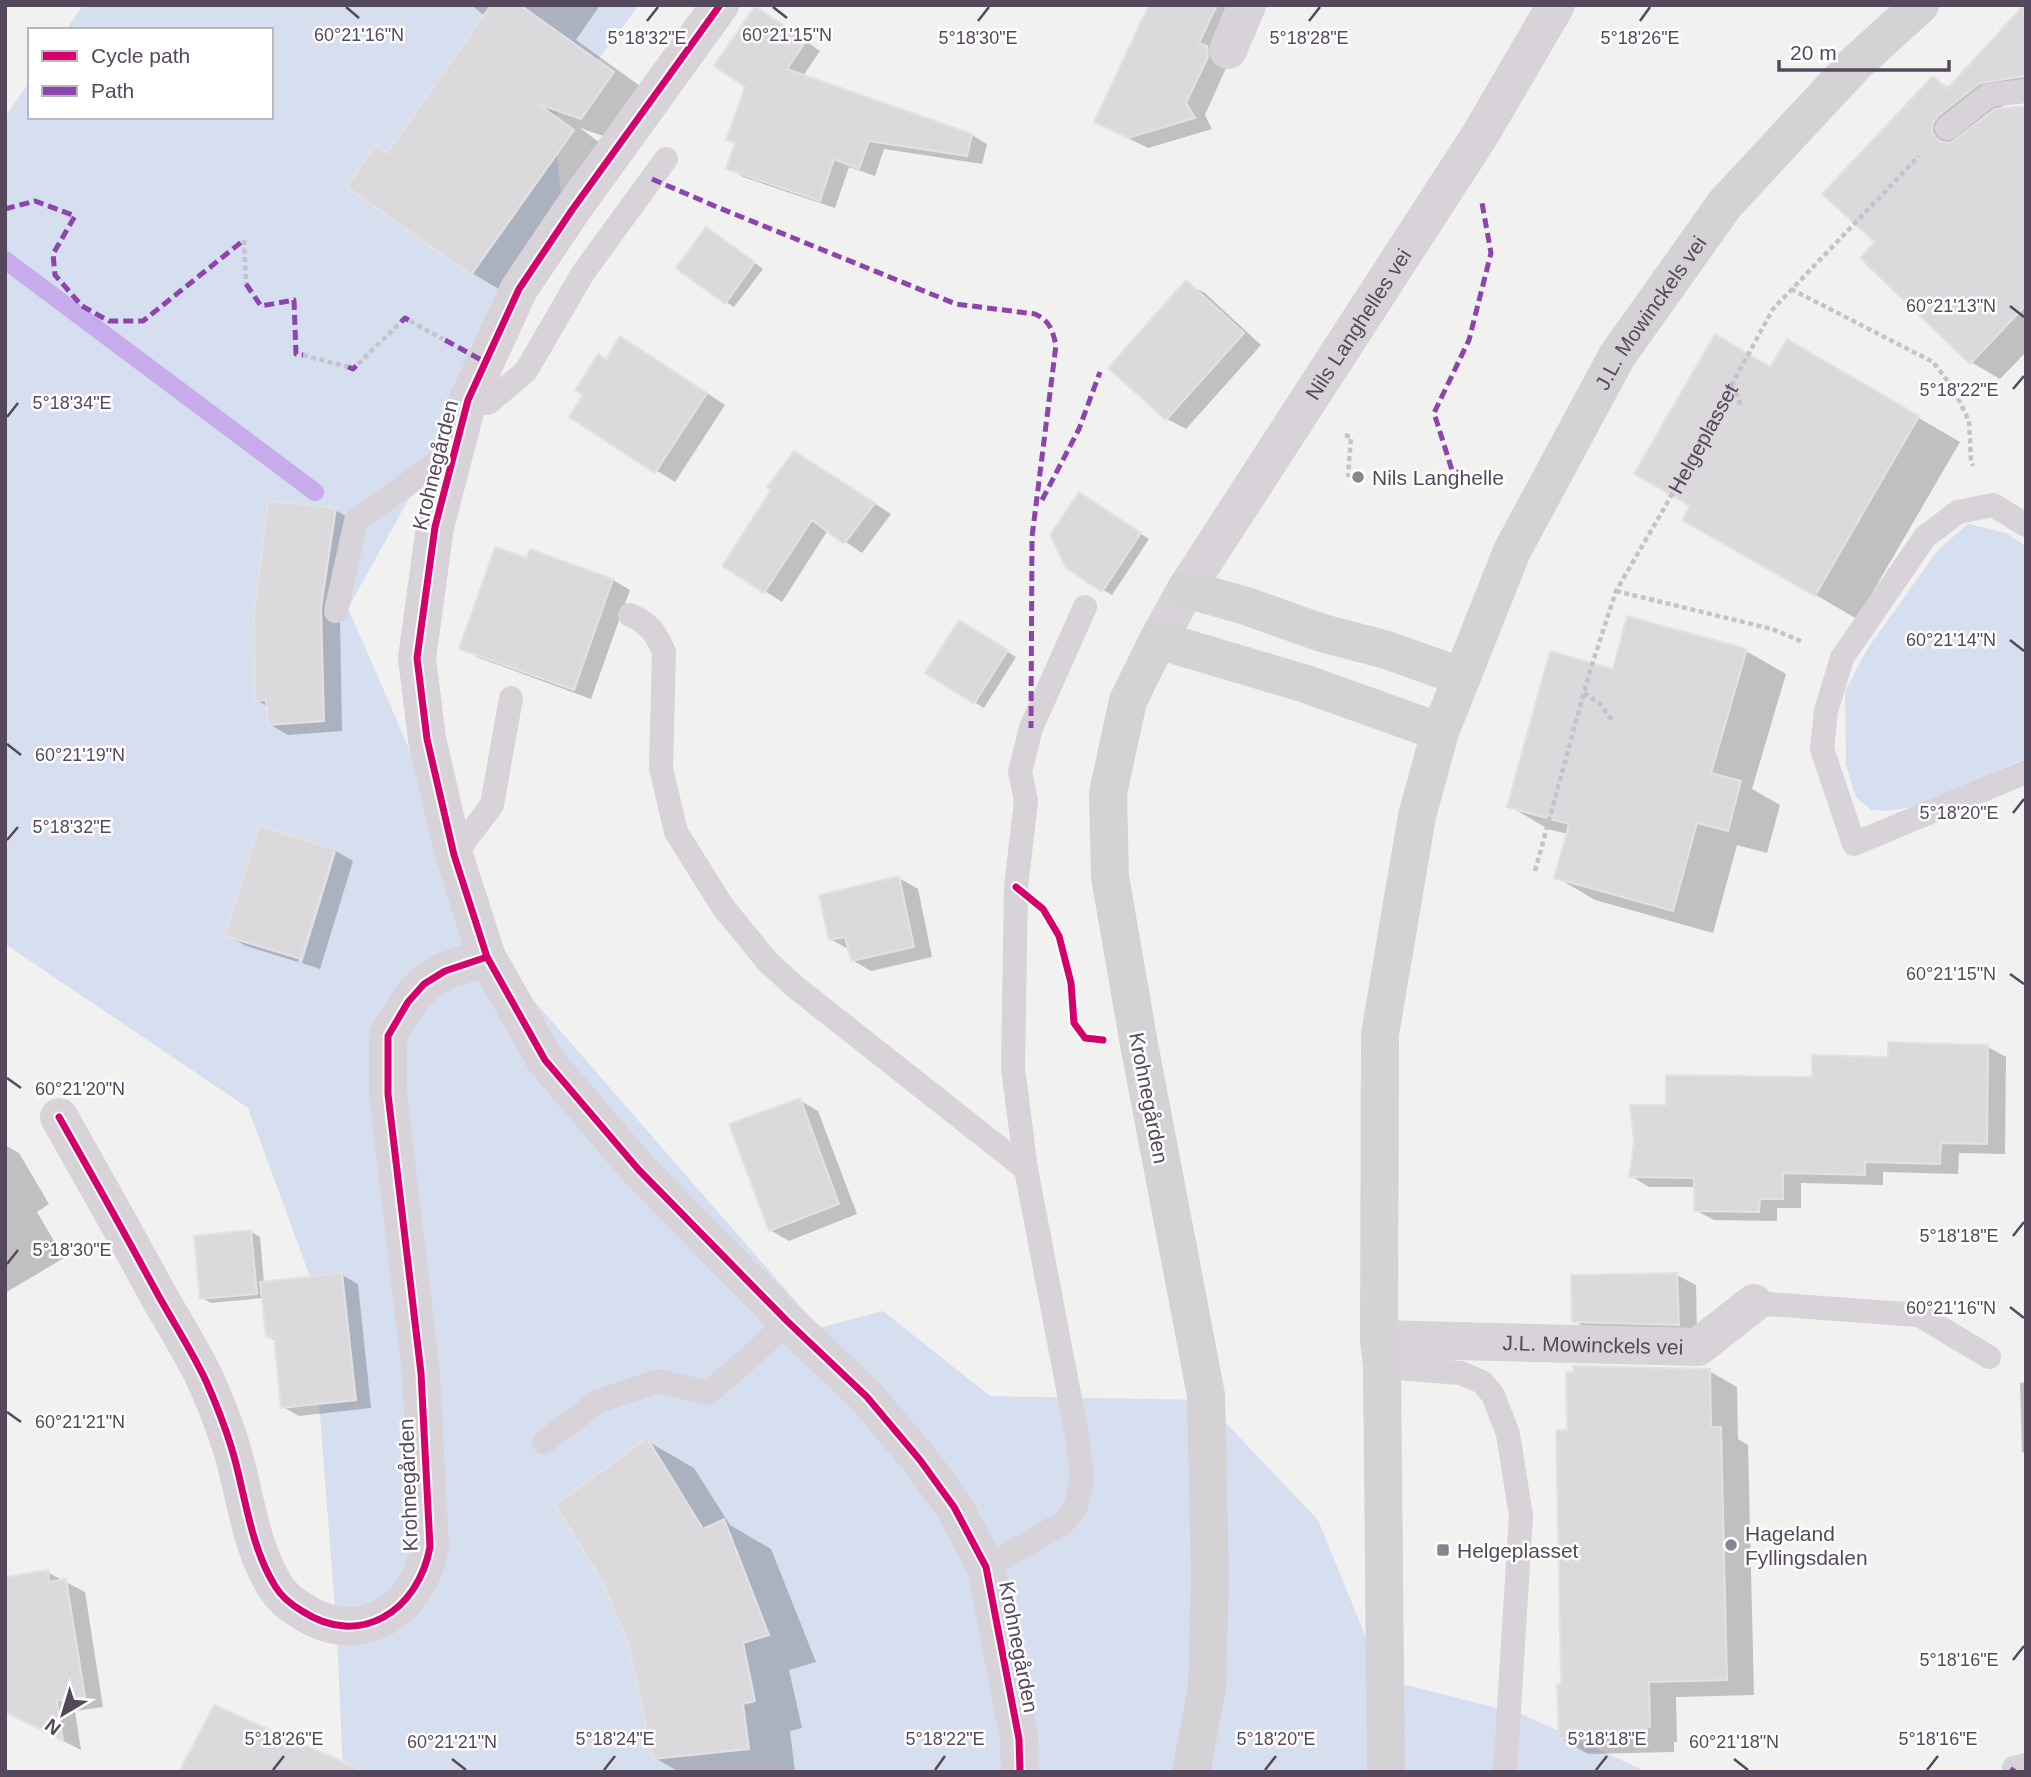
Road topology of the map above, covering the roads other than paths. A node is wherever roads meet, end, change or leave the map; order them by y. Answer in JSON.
{"nodes":[{"id":1,"x":720,"y":5,"type":"edge"},
{"id":2,"x":1247,"y":5,"type":"edge"},
{"id":3,"x":1556,"y":5,"type":"edge"},
{"id":4,"x":1920,"y":5,"type":"edge"},
{"id":5,"x":1228,"y":50,"type":"dead end"},
{"id":6,"x":2026,"y":91,"type":"edge"},
{"id":7,"x":1947,"y":128,"type":"road end"},
{"id":8,"x":666,"y":159,"type":"dead end"},
{"id":9,"x":468,"y":400,"type":"junction"},
{"id":10,"x":453,"y":451,"type":"junction"},
{"id":11,"x":2026,"y":525,"type":"edge"},
{"id":12,"x":1185,"y":589,"type":"junction"},
{"id":13,"x":1085,"y":607,"type":"dead end"},
{"id":14,"x":336,"y":611,"type":"dead end"},
{"id":15,"x":630,"y":615,"type":"dead end"},
{"id":16,"x":1158,"y":640,"type":"junction"},
{"id":17,"x":1462,"y":677,"type":"junction"},
{"id":18,"x":511,"y":698,"type":"dead end"},
{"id":19,"x":1440,"y":732,"type":"junction"},
{"id":20,"x":2026,"y":772,"type":"edge"},
{"id":21,"x":454,"y":855,"type":"junction"},
{"id":22,"x":487,"y":957,"type":"junction"},
{"id":23,"x":60,"y":1117,"type":"dead end"},
{"id":24,"x":1026,"y":1169,"type":"junction"},
{"id":25,"x":1754,"y":1303,"type":"joint"},
{"id":26,"x":787,"y":1321,"type":"junction"},
{"id":27,"x":1381,"y":1353,"type":"junction"},
{"id":28,"x":1989,"y":1357,"type":"dead end"},
{"id":29,"x":544,"y":1442,"type":"dead end"},
{"id":30,"x":986,"y":1567,"type":"junction"},
{"id":31,"x":1020,"y":1772,"type":"edge"},
{"id":32,"x":1191,"y":1772,"type":"edge"},
{"id":33,"x":1386,"y":1772,"type":"edge"},
{"id":34,"x":1505,"y":1772,"type":"edge"}],
"edges":[{"from":1,"to":9,"type":"street","name":"Krohnegården"},
{"from":2,"to":5,"type":"street"},
{"from":3,"to":12,"type":"street","name":"Nils Langhelles vei"},
{"from":4,"to":17,"type":"main road","name":"J.L. Mowinckels vei"},
{"from":6,"to":7,"type":"lane"},
{"from":8,"to":9,"type":"lane"},
{"from":9,"to":10,"type":"street","name":"Krohnegården"},
{"from":10,"to":14,"type":"lane"},
{"from":10,"to":21,"type":"street","name":"Krohnegården"},
{"from":11,"to":20,"type":"lane"},
{"from":12,"to":16,"type":"street","name":"Nils Langhelles vei"},
{"from":12,"to":17,"type":"main road"},
{"from":13,"to":24,"type":"lane"},
{"from":15,"to":24,"type":"lane"},
{"from":16,"to":19,"type":"main road"},
{"from":16,"to":32,"type":"main road","name":"Krohnegården"},
{"from":17,"to":19,"type":"main road","name":"J.L. Mowinckels vei"},
{"from":18,"to":21,"type":"lane"},
{"from":19,"to":27,"type":"main road","name":"J.L. Mowinckels vei"},
{"from":21,"to":22,"type":"street","name":"Krohnegården"},
{"from":22,"to":23,"type":"street","name":"Krohnegården"},
{"from":22,"to":26,"type":"street","name":"Krohnegården"},
{"from":24,"to":30,"type":"lane"},
{"from":25,"to":27,"type":"street","name":"J.L. Mowinckels vei"},
{"from":25,"to":28,"type":"lane","name":"J.L. Mowinckels vei"},
{"from":26,"to":29,"type":"lane"},
{"from":26,"to":30,"type":"street","name":"Krohnegården"},
{"from":27,"to":33,"type":"main road","name":"J.L. Mowinckels vei"},
{"from":27,"to":34,"type":"lane"},
{"from":30,"to":31,"type":"street","name":"Krohnegården"}]}
